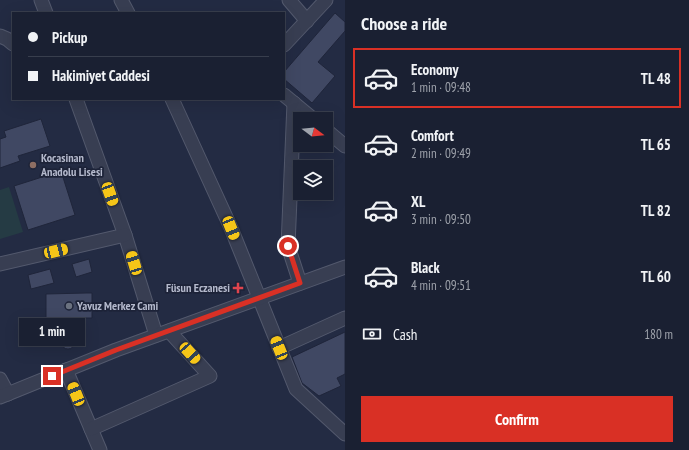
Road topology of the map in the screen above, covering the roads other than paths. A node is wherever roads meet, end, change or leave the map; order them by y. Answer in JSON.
{"nodes":[{"id":1,"x":41,"y":0,"type":"edge"},
{"id":2,"x":121,"y":0,"type":"edge"},
{"id":3,"x":289,"y":0,"type":"edge"},
{"id":4,"x":326,"y":0,"type":"edge"},
{"id":5,"x":46,"y":12,"type":"edge"},
{"id":6,"x":127,"y":12,"type":"edge"},
{"id":7,"x":307,"y":20,"type":"junction"},
{"id":8,"x":0,"y":36,"type":"edge"},
{"id":9,"x":12,"y":43,"type":"edge"},
{"id":10,"x":285,"y":44,"type":"edge"},
{"id":11,"x":285,"y":96,"type":"edge"},
{"id":12,"x":69,"y":100,"type":"edge"},
{"id":13,"x":76,"y":100,"type":"edge"},
{"id":14,"x":172,"y":100,"type":"edge"},
{"id":15,"x":294,"y":103,"type":"junction"},
{"id":16,"x":80,"y":112,"type":"junction"},
{"id":17,"x":305,"y":112,"type":"edge"},
{"id":18,"x":333,"y":136,"type":"edge"},
{"id":19,"x":345,"y":146,"type":"edge"},
{"id":20,"x":125,"y":234,"type":"junction"},
{"id":21,"x":0,"y":264,"type":"edge"},
{"id":22,"x":345,"y":267,"type":"edge"},
{"id":23,"x":300,"y":283,"type":"junction"},
{"id":24,"x":259,"y":298,"type":"junction"},
{"id":25,"x":345,"y":318,"type":"edge"},
{"id":26,"x":169,"y":330,"type":"junction"},
{"id":27,"x":156,"y":335,"type":"junction"},
{"id":28,"x":279,"y":348,"type":"junction"},
{"id":29,"x":66,"y":370,"type":"junction"},
{"id":30,"x":0,"y":379,"type":"edge"},
{"id":31,"x":4,"y":395,"type":"edge"},
{"id":32,"x":91,"y":429,"type":"junction"},
{"id":33,"x":345,"y":434,"type":"edge"},
{"id":34,"x":100,"y":450,"type":"edge"}],
"edges":[{"from":1,"to":5,"type":"street"},
{"from":2,"to":6,"type":"street"},
{"from":3,"to":7,"type":"street"},
{"from":4,"to":7,"type":"street"},
{"from":7,"to":10,"type":"street"},
{"from":8,"to":9,"type":"street"},
{"from":11,"to":15,"type":"street"},
{"from":12,"to":16,"type":"street"},
{"from":13,"to":16,"type":"street"},
{"from":14,"to":24,"type":"street"},
{"from":15,"to":17,"type":"street"},
{"from":15,"to":23,"type":"street"},
{"from":16,"to":20,"type":"street"},
{"from":18,"to":19,"type":"street"},
{"from":20,"to":21,"type":"street"},
{"from":20,"to":27,"type":"street"},
{"from":22,"to":23,"type":"street"},
{"from":23,"to":24,"type":"street"},
{"from":24,"to":26,"type":"street"},
{"from":24,"to":28,"type":"street"},
{"from":25,"to":28,"type":"street"},
{"from":26,"to":27,"type":"street"},
{"from":26,"to":32,"type":"street"},
{"from":27,"to":29,"type":"street"},
{"from":28,"to":33,"type":"street"},
{"from":29,"to":31,"type":"street"},
{"from":29,"to":32,"type":"street"},
{"from":30,"to":31,"type":"street"},
{"from":32,"to":34,"type":"street"}]}
